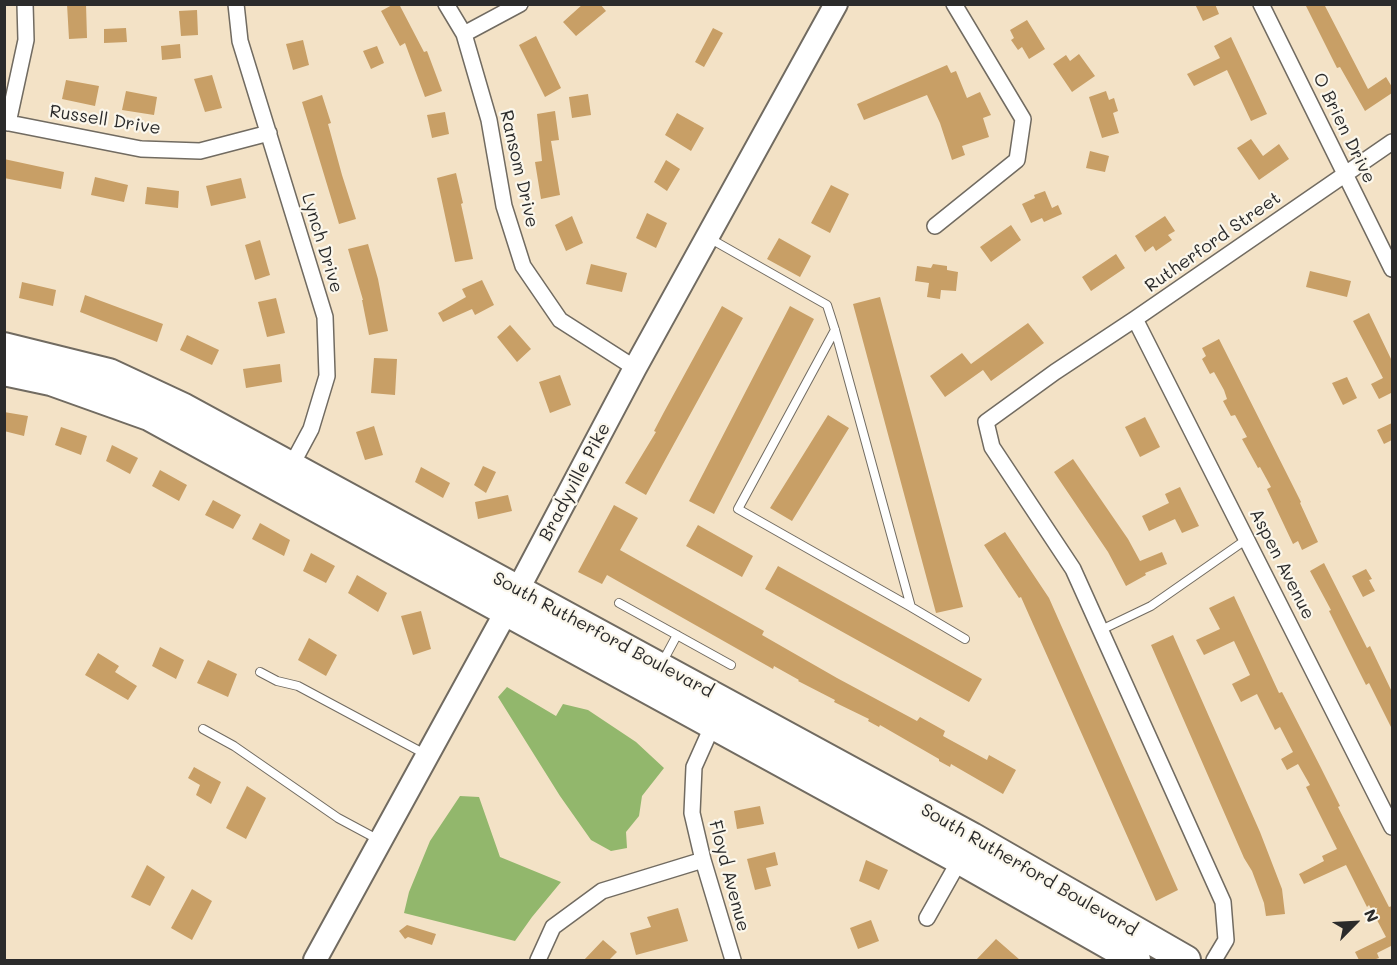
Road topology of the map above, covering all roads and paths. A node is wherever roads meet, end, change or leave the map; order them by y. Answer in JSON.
{"nodes":[{"id":1,"x":25,"y":4,"type":"edge"},
{"id":2,"x":236,"y":4,"type":"edge"},
{"id":3,"x":446,"y":4,"type":"edge"},
{"id":4,"x":520,"y":4,"type":"edge"},
{"id":5,"x":954,"y":4,"type":"edge"},
{"id":6,"x":1261,"y":4,"type":"edge"},
{"id":7,"x":832,"y":6,"type":"edge"},
{"id":8,"x":464,"y":34,"type":"junction"},
{"id":9,"x":6,"y":123,"type":"edge"},
{"id":10,"x":268,"y":133,"type":"junction"},
{"id":11,"x":1392,"y":142,"type":"edge"},
{"id":12,"x":1345,"y":175,"type":"junction"},
{"id":13,"x":935,"y":226,"type":"dead end"},
{"id":14,"x":707,"y":238,"type":"junction"},
{"id":15,"x":1392,"y":269,"type":"edge"},
{"id":16,"x":1135,"y":320,"type":"junction"},
{"id":17,"x":835,"y":330,"type":"junction"},
{"id":18,"x":4,"y":347,"type":"edge"},
{"id":19,"x":635,"y":368,"type":"junction"},
{"id":20,"x":4,"y":371,"type":"edge"},
{"id":21,"x":286,"y":477,"type":"junction"},
{"id":22,"x":1247,"y":538,"type":"junction"},
{"id":23,"x":512,"y":601,"type":"junction"},
{"id":24,"x":620,"y":603,"type":"dead end"},
{"id":25,"x":910,"y":607,"type":"junction"},
{"id":26,"x":1101,"y":630,"type":"junction"},
{"id":27,"x":677,"y":635,"type":"junction"},
{"id":28,"x":965,"y":639,"type":"dead end"},
{"id":29,"x":731,"y":665,"type":"dead end"},
{"id":30,"x":660,"y":666,"type":"junction"},
{"id":31,"x":260,"y":672,"type":"dead end"},
{"id":32,"x":719,"y":713,"type":"junction"},
{"id":33,"x":203,"y":729,"type":"dead end"},
{"id":34,"x":427,"y":756,"type":"junction"},
{"id":35,"x":1392,"y":827,"type":"edge"},
{"id":36,"x":381,"y":841,"type":"junction"},
{"id":37,"x":966,"y":848,"type":"junction"},
{"id":38,"x":703,"y":860,"type":"junction"},
{"id":39,"x":927,"y":918,"type":"dead end"},
{"id":40,"x":315,"y":960,"type":"edge"},
{"id":41,"x":538,"y":960,"type":"edge"},
{"id":42,"x":733,"y":960,"type":"edge"},
{"id":43,"x":1136,"y":960,"type":"edge"},
{"id":44,"x":1186,"y":960,"type":"edge"},
{"id":45,"x":1214,"y":960,"type":"edge"}],
"edges":[{"from":1,"to":9,"type":"street"},
{"from":2,"to":10,"type":"street","name":"Lynch Drive"},
{"from":3,"to":8,"type":"street","name":"Ransom Drive"},
{"from":4,"to":8,"type":"street"},
{"from":5,"to":13,"type":"street"},
{"from":6,"to":12,"type":"street","name":"O Brien Drive"},
{"from":7,"to":14,"type":"main road","name":"Bradyville Pike"},
{"from":8,"to":19,"type":"street","name":"Ransom Drive"},
{"from":9,"to":10,"type":"street","name":"Russell Drive"},
{"from":10,"to":21,"type":"street","name":"Lynch Drive"},
{"from":11,"to":12,"type":"street","name":"Rutherford Street"},
{"from":12,"to":15,"type":"street","name":"O Brien Drive"},
{"from":12,"to":16,"type":"street","name":"Rutherford Street"},
{"from":14,"to":17,"type":"lane"},
{"from":14,"to":19,"type":"main road","name":"Bradyville Pike"},
{"from":16,"to":22,"type":"street","name":"Aspen Avenue"},
{"from":16,"to":26,"type":"street","name":"Rutherford Street"},
{"from":17,"to":25,"type":"lane"},
{"from":17,"to":25,"type":"lane"},
{"from":18,"to":21,"type":"highway","name":"South Rutherford Boulevard"},
{"from":19,"to":23,"type":"main road","name":"Bradyville Pike"},
{"from":20,"to":21,"type":"highway","name":"South Rutherford Boulevard"},
{"from":21,"to":23,"type":"highway","name":"South Rutherford Boulevard"},
{"from":22,"to":26,"type":"lane"},
{"from":22,"to":35,"type":"street","name":"Aspen Avenue"},
{"from":23,"to":30,"type":"highway","name":"South Rutherford Boulevard"},
{"from":23,"to":32,"type":"highway","name":"South Rutherford Boulevard"},
{"from":23,"to":34,"type":"main road","name":"Bradyville Pike"},
{"from":24,"to":27,"type":"lane"},
{"from":25,"to":28,"type":"lane"},
{"from":26,"to":45,"type":"street"},
{"from":27,"to":29,"type":"lane"},
{"from":27,"to":30,"type":"lane"},
{"from":30,"to":32,"type":"highway","name":"South Rutherford Boulevard"},
{"from":31,"to":34,"type":"lane"},
{"from":32,"to":37,"type":"highway","name":"South Rutherford Boulevard"},
{"from":32,"to":38,"type":"street","name":"Floyd Avenue"},
{"from":33,"to":36,"type":"lane"},
{"from":34,"to":36,"type":"main road","name":"Bradyville Pike"},
{"from":36,"to":40,"type":"main road","name":"Bradyville Pike"},
{"from":37,"to":39,"type":"street"},
{"from":37,"to":43,"type":"highway","name":"South Rutherford Boulevard"},
{"from":37,"to":44,"type":"highway","name":"South Rutherford Boulevard"},
{"from":38,"to":41,"type":"street"},
{"from":38,"to":42,"type":"street","name":"Floyd Avenue"}]}
